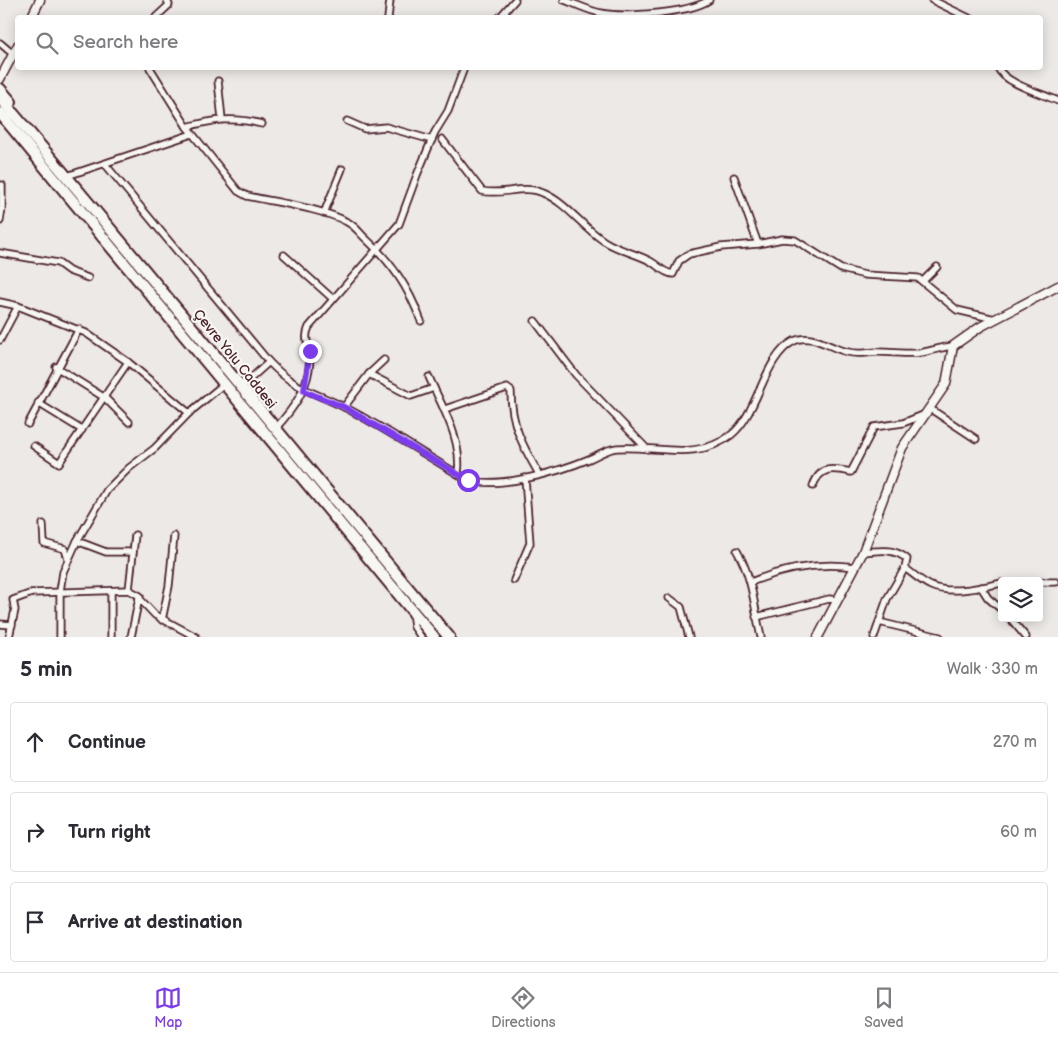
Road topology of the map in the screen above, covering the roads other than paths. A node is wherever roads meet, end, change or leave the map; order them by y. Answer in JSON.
{"nodes":[{"id":1,"x":40,"y":0,"type":"edge"},
{"id":2,"x":167,"y":0,"type":"edge"},
{"id":3,"x":390,"y":0,"type":"edge"},
{"id":4,"x":515,"y":0,"type":"edge"},
{"id":5,"x":564,"y":0,"type":"edge"},
{"id":6,"x":709,"y":0,"type":"edge"},
{"id":7,"x":932,"y":0,"type":"edge"},
{"id":8,"x":32,"y":15,"type":"edge"},
{"id":9,"x":158,"y":15,"type":"edge"},
{"id":10,"x":388,"y":15,"type":"edge"},
{"id":11,"x":501,"y":15,"type":"edge"},
{"id":12,"x":963,"y":15,"type":"edge"},
{"id":13,"x":0,"y":43,"type":"edge"},
{"id":14,"x":15,"y":50,"type":"edge"},
{"id":15,"x":13,"y":54,"type":"junction"},
{"id":16,"x":151,"y":70,"type":"edge"},
{"id":17,"x":463,"y":70,"type":"edge"},
{"id":18,"x":1000,"y":70,"type":"edge"},
{"id":19,"x":0,"y":79,"type":"edge"},
{"id":20,"x":218,"y":81,"type":"dead end"},
{"id":21,"x":0,"y":89,"type":"edge"},
{"id":22,"x":0,"y":98,"type":"edge"},
{"id":23,"x":1058,"y":101,"type":"edge"},
{"id":24,"x":0,"y":113,"type":"edge"},
{"id":25,"x":222,"y":119,"type":"junction"},
{"id":26,"x":0,"y":121,"type":"edge"},
{"id":27,"x":347,"y":121,"type":"dead end"},
{"id":28,"x":262,"y":124,"type":"dead end"},
{"id":29,"x":187,"y":127,"type":"junction"},
{"id":30,"x":192,"y":134,"type":"junction"},
{"id":31,"x":442,"y":139,"type":"dead end"},
{"id":32,"x":432,"y":140,"type":"junction"},
{"id":33,"x":52,"y":159,"type":"junction"},
{"id":34,"x":105,"y":164,"type":"junction"},
{"id":35,"x":342,"y":169,"type":"dead end"},
{"id":36,"x":46,"y":170,"type":"junction"},
{"id":37,"x":67,"y":176,"type":"junction"},
{"id":38,"x":734,"y":176,"type":"dead end"},
{"id":39,"x":2,"y":185,"type":"dead end"},
{"id":40,"x":324,"y":213,"type":"junction"},
{"id":41,"x":0,"y":221,"type":"edge"},
{"id":42,"x":758,"y":244,"type":"junction"},
{"id":43,"x":377,"y":249,"type":"junction"},
{"id":44,"x":0,"y":253,"type":"edge"},
{"id":45,"x":284,"y":255,"type":"dead end"},
{"id":46,"x":937,"y":266,"type":"dead end"},
{"id":47,"x":88,"y":278,"type":"dead end"},
{"id":48,"x":923,"y":281,"type":"junction"},
{"id":49,"x":1058,"y":286,"type":"edge"},
{"id":50,"x":333,"y":299,"type":"junction"},
{"id":51,"x":0,"y":302,"type":"edge"},
{"id":52,"x":18,"y":306,"type":"junction"},
{"id":53,"x":995,"y":319,"type":"junction"},
{"id":54,"x":421,"y":321,"type":"dead end"},
{"id":55,"x":534,"y":321,"type":"dead end"},
{"id":56,"x":78,"y":329,"type":"junction"},
{"id":57,"x":0,"y":340,"type":"edge"},
{"id":58,"x":953,"y":346,"type":"junction"},
{"id":59,"x":384,"y":360,"type":"dead end"},
{"id":60,"x":128,"y":362,"type":"junction"},
{"id":61,"x":269,"y":362,"type":"junction"},
{"id":62,"x":56,"y":367,"type":"junction"},
{"id":63,"x":369,"y":374,"type":"junction"},
{"id":64,"x":429,"y":378,"type":"dead end"},
{"id":65,"x":224,"y":384,"type":"junction"},
{"id":66,"x":240,"y":388,"type":"junction"},
{"id":67,"x":434,"y":388,"type":"junction"},
{"id":68,"x":304,"y":391,"type":"junction"},
{"id":69,"x":105,"y":398,"type":"junction"},
{"id":70,"x":38,"y":403,"type":"junction"},
{"id":71,"x":344,"y":407,"type":"junction"},
{"id":72,"x":929,"y":408,"type":"junction"},
{"id":73,"x":445,"y":409,"type":"junction"},
{"id":74,"x":189,"y":413,"type":"junction"},
{"id":75,"x":923,"y":416,"type":"junction"},
{"id":76,"x":129,"y":422,"type":"dead end"},
{"id":77,"x":28,"y":424,"type":"dead end"},
{"id":78,"x":274,"y":429,"type":"junction"},
{"id":79,"x":82,"y":430,"type":"junction"},
{"id":80,"x":976,"y":439,"type":"dead end"},
{"id":81,"x":34,"y":446,"type":"dead end"},
{"id":82,"x":647,"y":449,"type":"junction"},
{"id":83,"x":458,"y":474,"type":"junction"},
{"id":84,"x":539,"y":474,"type":"junction"},
{"id":85,"x":524,"y":478,"type":"junction"},
{"id":86,"x":813,"y":486,"type":"dead end"},
{"id":87,"x":43,"y":524,"type":"dead end"},
{"id":88,"x":135,"y":535,"type":"dead end"},
{"id":89,"x":174,"y":536,"type":"dead end"},
{"id":90,"x":77,"y":541,"type":"junction"},
{"id":91,"x":133,"y":552,"type":"junction"},
{"id":92,"x":737,"y":552,"type":"dead end"},
{"id":93,"x":863,"y":552,"type":"junction"},
{"id":94,"x":68,"y":559,"type":"junction"},
{"id":95,"x":855,"y":567,"type":"junction"},
{"id":96,"x":905,"y":568,"type":"junction"},
{"id":97,"x":514,"y":580,"type":"dead end"},
{"id":98,"x":751,"y":582,"type":"junction"},
{"id":99,"x":1043,"y":582,"type":"edge"},
{"id":100,"x":1056,"y":582,"type":"dead end"},
{"id":101,"x":998,"y":583,"type":"edge"},
{"id":102,"x":982,"y":587,"type":"junction"},
{"id":103,"x":129,"y":590,"type":"junction"},
{"id":104,"x":60,"y":592,"type":"junction"},
{"id":105,"x":111,"y":592,"type":"junction"},
{"id":106,"x":139,"y":598,"type":"junction"},
{"id":107,"x":669,"y":598,"type":"dead end"},
{"id":108,"x":838,"y":600,"type":"junction"},
{"id":109,"x":998,"y":607,"type":"edge"},
{"id":110,"x":411,"y":609,"type":"junction"},
{"id":111,"x":756,"y":617,"type":"junction"},
{"id":112,"x":162,"y":620,"type":"junction"},
{"id":113,"x":879,"y":622,"type":"junction"},
{"id":114,"x":1013,"y":622,"type":"edge"},
{"id":115,"x":0,"y":624,"type":"edge"},
{"id":116,"x":12,"y":626,"type":"junction"},
{"id":117,"x":10,"y":637,"type":"edge"},
{"id":118,"x":60,"y":637,"type":"edge"},
{"id":119,"x":111,"y":637,"type":"edge"},
{"id":120,"x":131,"y":637,"type":"edge"},
{"id":121,"x":196,"y":637,"type":"edge"},
{"id":122,"x":421,"y":637,"type":"edge"},
{"id":123,"x":434,"y":637,"type":"edge"},
{"id":124,"x":449,"y":637,"type":"edge"},
{"id":125,"x":689,"y":637,"type":"edge"},
{"id":126,"x":761,"y":637,"type":"edge"},
{"id":127,"x":818,"y":637,"type":"edge"},
{"id":128,"x":874,"y":637,"type":"edge"},
{"id":129,"x":940,"y":637,"type":"edge"},
{"id":130,"x":1026,"y":637,"type":"edge"}],
"edges":[{"from":1,"to":8,"type":"street"},
{"from":2,"to":9,"type":"street"},
{"from":3,"to":10,"type":"street"},
{"from":4,"to":11,"type":"street"},
{"from":5,"to":6,"type":"street"},
{"from":7,"to":12,"type":"street"},
{"from":13,"to":15,"type":"street"},
{"from":14,"to":15,"type":"street"},
{"from":15,"to":19,"type":"street"},
{"from":16,"to":29,"type":"street"},
{"from":17,"to":32,"type":"street"},
{"from":18,"to":23,"type":"street"},
{"from":20,"to":25,"type":"street"},
{"from":21,"to":33,"type":"highway"},
{"from":22,"to":33,"type":"highway","name":"Çevre Yolu Caddesi"},
{"from":24,"to":36,"type":"highway","name":"Çevre Yolu Caddesi"},
{"from":25,"to":28,"type":"street"},
{"from":25,"to":29,"type":"street"},
{"from":26,"to":36,"type":"highway"},
{"from":27,"to":32,"type":"street"},
{"from":29,"to":30,"type":"street"},
{"from":30,"to":34,"type":"street"},
{"from":30,"to":40,"type":"street"},
{"from":31,"to":42,"type":"street"},
{"from":32,"to":43,"type":"street"},
{"from":33,"to":37,"type":"highway","name":"Çevre Yolu Caddesi"},
{"from":34,"to":37,"type":"street"},
{"from":34,"to":61,"type":"street"},
{"from":35,"to":40,"type":"street"},
{"from":36,"to":65,"type":"highway","name":"Çevre Yolu Caddesi"},
{"from":37,"to":66,"type":"highway","name":"Çevre Yolu Caddesi"},
{"from":38,"to":42,"type":"street"},
{"from":39,"to":41,"type":"street"},
{"from":40,"to":43,"type":"street"},
{"from":42,"to":48,"type":"street"},
{"from":43,"to":50,"type":"street"},
{"from":43,"to":54,"type":"street"},
{"from":44,"to":47,"type":"street"},
{"from":45,"to":50,"type":"street"},
{"from":46,"to":48,"type":"street"},
{"from":48,"to":53,"type":"street"},
{"from":49,"to":53,"type":"street"},
{"from":50,"to":68,"type":"street"},
{"from":51,"to":52,"type":"street"},
{"from":52,"to":56,"type":"street"},
{"from":52,"to":57,"type":"street"},
{"from":53,"to":58,"type":"street"},
{"from":55,"to":82,"type":"street"},
{"from":56,"to":60,"type":"street"},
{"from":56,"to":62,"type":"street"},
{"from":58,"to":72,"type":"street"},
{"from":58,"to":82,"type":"street"},
{"from":59,"to":63,"type":"street"},
{"from":60,"to":69,"type":"street"},
{"from":60,"to":74,"type":"street"},
{"from":61,"to":66,"type":"street"},
{"from":61,"to":68,"type":"street"},
{"from":62,"to":69,"type":"street"},
{"from":62,"to":70,"type":"street"},
{"from":63,"to":67,"type":"street"},
{"from":63,"to":71,"type":"street"},
{"from":64,"to":67,"type":"street"},
{"from":65,"to":74,"type":"street"},
{"from":65,"to":110,"type":"highway","name":"Çevre Yolu Caddesi"},
{"from":66,"to":78,"type":"highway","name":"Çevre Yolu Caddesi"},
{"from":67,"to":73,"type":"street"},
{"from":68,"to":71,"type":"street"},
{"from":68,"to":78,"type":"street"},
{"from":69,"to":76,"type":"street"},
{"from":69,"to":79,"type":"street"},
{"from":70,"to":77,"type":"street"},
{"from":70,"to":79,"type":"street"},
{"from":71,"to":83,"type":"street"},
{"from":72,"to":75,"type":"street"},
{"from":72,"to":80,"type":"street"},
{"from":73,"to":83,"type":"street"},
{"from":73,"to":84,"type":"street"},
{"from":74,"to":90,"type":"street"},
{"from":75,"to":86,"type":"street"},
{"from":75,"to":93,"type":"street"},
{"from":78,"to":124,"type":"highway","name":"Çevre Yolu Caddesi"},
{"from":79,"to":81,"type":"street"},
{"from":82,"to":84,"type":"street"},
{"from":83,"to":85,"type":"street"},
{"from":84,"to":85,"type":"street"},
{"from":85,"to":97,"type":"street"},
{"from":87,"to":94,"type":"street"},
{"from":88,"to":91,"type":"street"},
{"from":89,"to":112,"type":"street"},
{"from":90,"to":91,"type":"street"},
{"from":90,"to":94,"type":"street"},
{"from":91,"to":103,"type":"street"},
{"from":92,"to":98,"type":"street"},
{"from":93,"to":95,"type":"street"},
{"from":93,"to":96,"type":"street"},
{"from":94,"to":104,"type":"street"},
{"from":95,"to":98,"type":"street"},
{"from":95,"to":108,"type":"street"},
{"from":96,"to":102,"type":"street"},
{"from":96,"to":113,"type":"street"},
{"from":98,"to":111,"type":"street"},
{"from":99,"to":100,"type":"street"},
{"from":101,"to":102,"type":"street"},
{"from":102,"to":109,"type":"street"},
{"from":103,"to":105,"type":"street"},
{"from":103,"to":106,"type":"street"},
{"from":104,"to":105,"type":"street"},
{"from":104,"to":116,"type":"street"},
{"from":104,"to":118,"type":"street"},
{"from":105,"to":119,"type":"street"},
{"from":106,"to":112,"type":"street"},
{"from":106,"to":120,"type":"street"},
{"from":107,"to":125,"type":"street"},
{"from":108,"to":111,"type":"street"},
{"from":108,"to":127,"type":"street"},
{"from":110,"to":122,"type":"street"},
{"from":110,"to":123,"type":"highway","name":"Çevre Yolu Caddesi"},
{"from":111,"to":126,"type":"street"},
{"from":112,"to":121,"type":"street"},
{"from":113,"to":128,"type":"street"},
{"from":113,"to":129,"type":"street"},
{"from":114,"to":130,"type":"street"},
{"from":115,"to":116,"type":"street"},
{"from":116,"to":117,"type":"street"}]}
